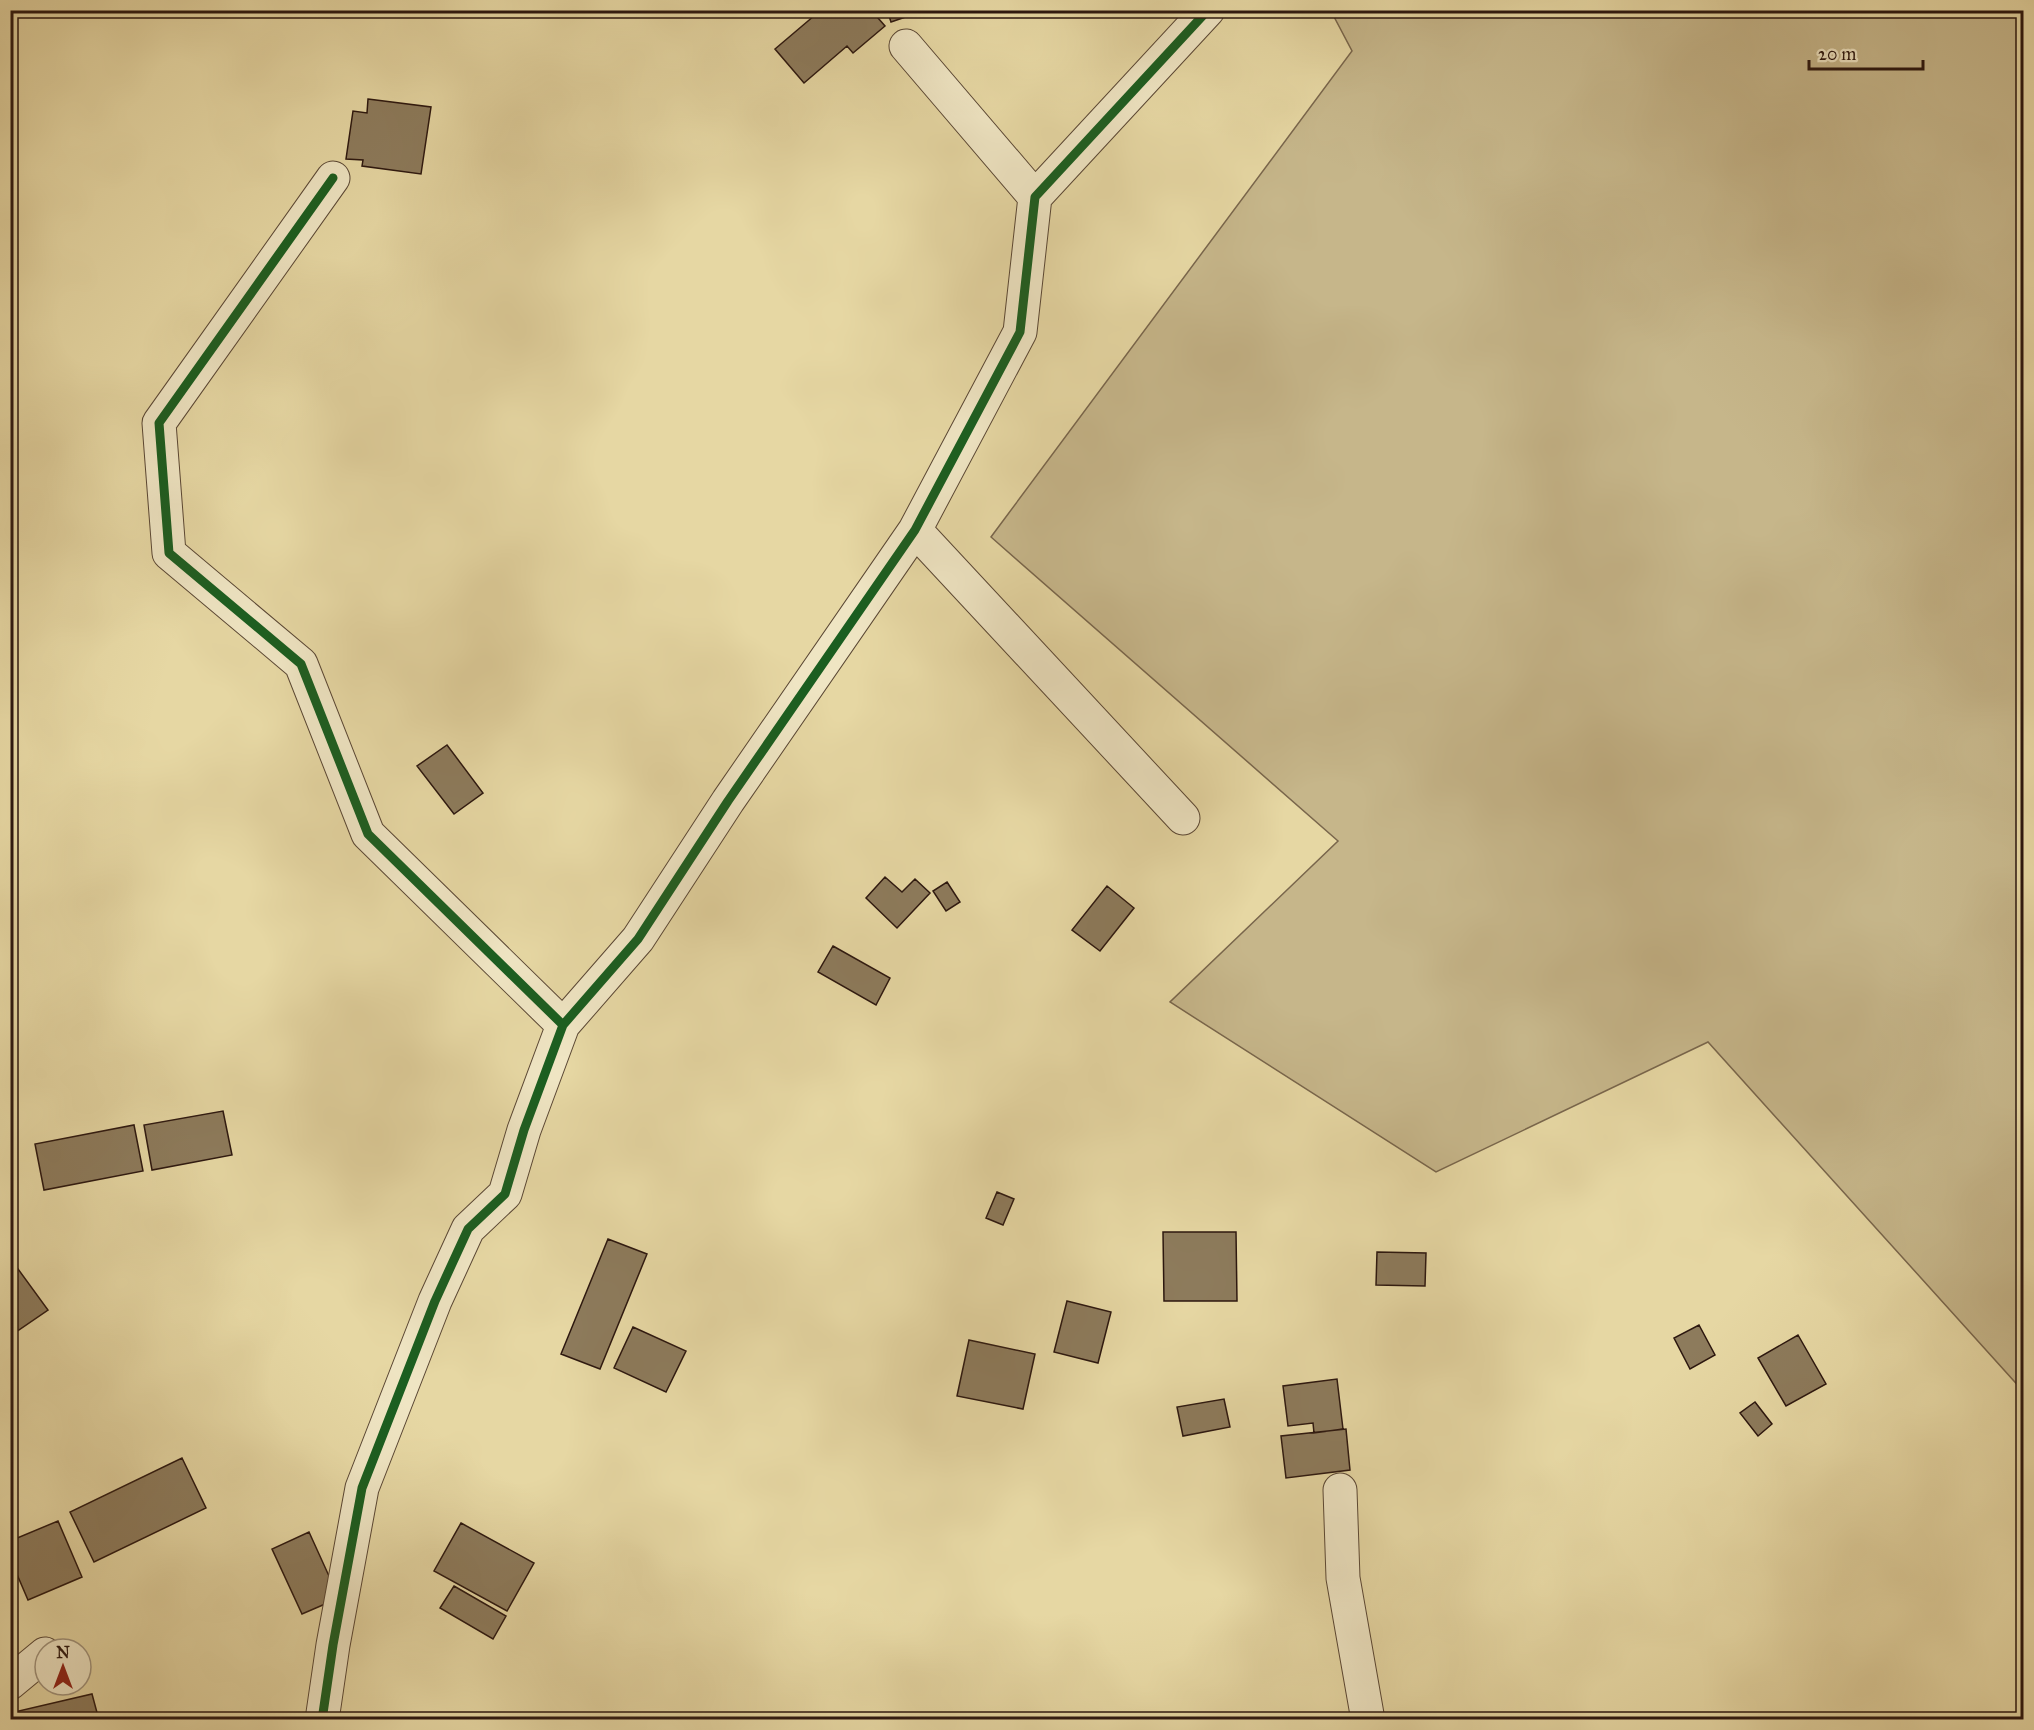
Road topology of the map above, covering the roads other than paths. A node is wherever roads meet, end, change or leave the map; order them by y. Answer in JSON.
{"nodes":[{"id":1,"x":1208,"y":10,"type":"edge"},
{"id":2,"x":906,"y":46,"type":"dead end"},
{"id":3,"x":333,"y":178,"type":"dead end"},
{"id":4,"x":1035,"y":197,"type":"junction"},
{"id":5,"x":915,"y":530,"type":"junction"},
{"id":6,"x":1183,"y":818,"type":"dead end"},
{"id":7,"x":563,"y":1025,"type":"junction"},
{"id":8,"x":1340,"y":1490,"type":"dead end"},
{"id":9,"x":33,"y":1664,"type":"edge"},
{"id":10,"x":10,"y":1683,"type":"edge"},
{"id":11,"x":321,"y":1719,"type":"edge"},
{"id":12,"x":1368,"y":1719,"type":"edge"}],
"edges":[{"from":1,"to":4,"type":"street"},
{"from":2,"to":4,"type":"street"},
{"from":3,"to":7,"type":"street"},
{"from":4,"to":5,"type":"street"},
{"from":5,"to":6,"type":"street"},
{"from":5,"to":7,"type":"street"},
{"from":7,"to":11,"type":"street"},
{"from":8,"to":12,"type":"street"},
{"from":9,"to":10,"type":"street"}]}
